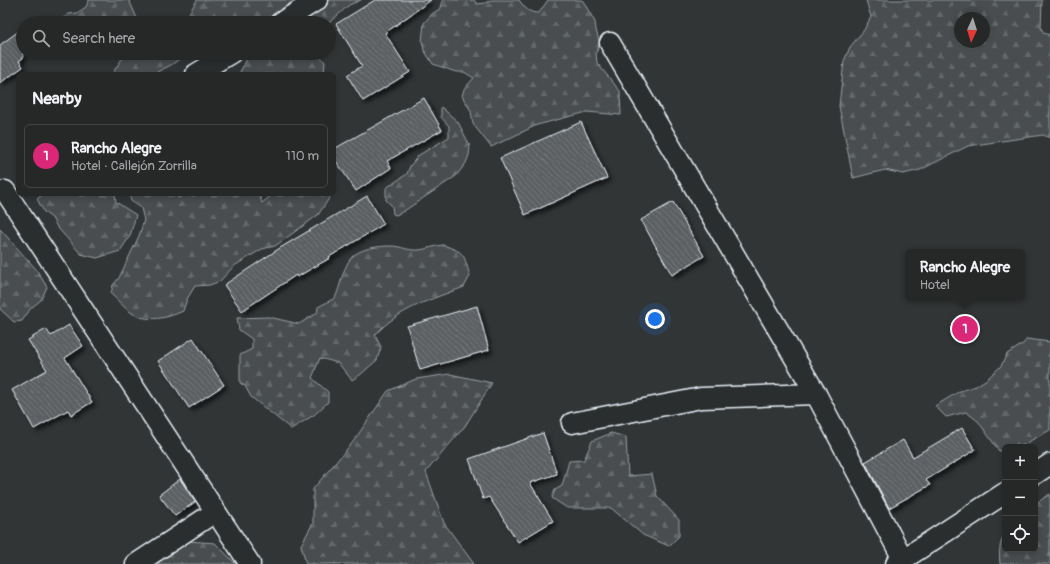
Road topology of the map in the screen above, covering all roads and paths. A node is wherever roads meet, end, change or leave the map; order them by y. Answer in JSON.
{"nodes":[{"id":1,"x":317,"y":0,"type":"edge"},
{"id":2,"x":291,"y":16,"type":"edge"},
{"id":3,"x":610,"y":43,"type":"dead end"},
{"id":4,"x":219,"y":60,"type":"edge"},
{"id":5,"x":199,"y":72,"type":"edge"},
{"id":6,"x":8,"y":190,"type":"edge"},
{"id":7,"x":816,"y":394,"type":"junction"},
{"id":8,"x":572,"y":423,"type":"dead end"},
{"id":9,"x":1050,"y":464,"type":"edge"},
{"id":10,"x":1038,"y":472,"type":"edge"},
{"id":11,"x":1002,"y":495,"type":"edge"},
{"id":12,"x":215,"y":512,"type":"junction"},
{"id":13,"x":899,"y":562,"type":"edge"},
{"id":14,"x":136,"y":564,"type":"edge"},
{"id":15,"x":250,"y":564,"type":"edge"}],
"edges":[{"from":1,"to":2,"type":"street"},
{"from":3,"to":7,"type":"street"},
{"from":4,"to":5,"type":"street"},
{"from":6,"to":12,"type":"street"},
{"from":7,"to":8,"type":"street"},
{"from":7,"to":13,"type":"street"},
{"from":9,"to":10,"type":"street"},
{"from":11,"to":13,"type":"street"},
{"from":12,"to":14,"type":"street"},
{"from":12,"to":15,"type":"street"}]}
